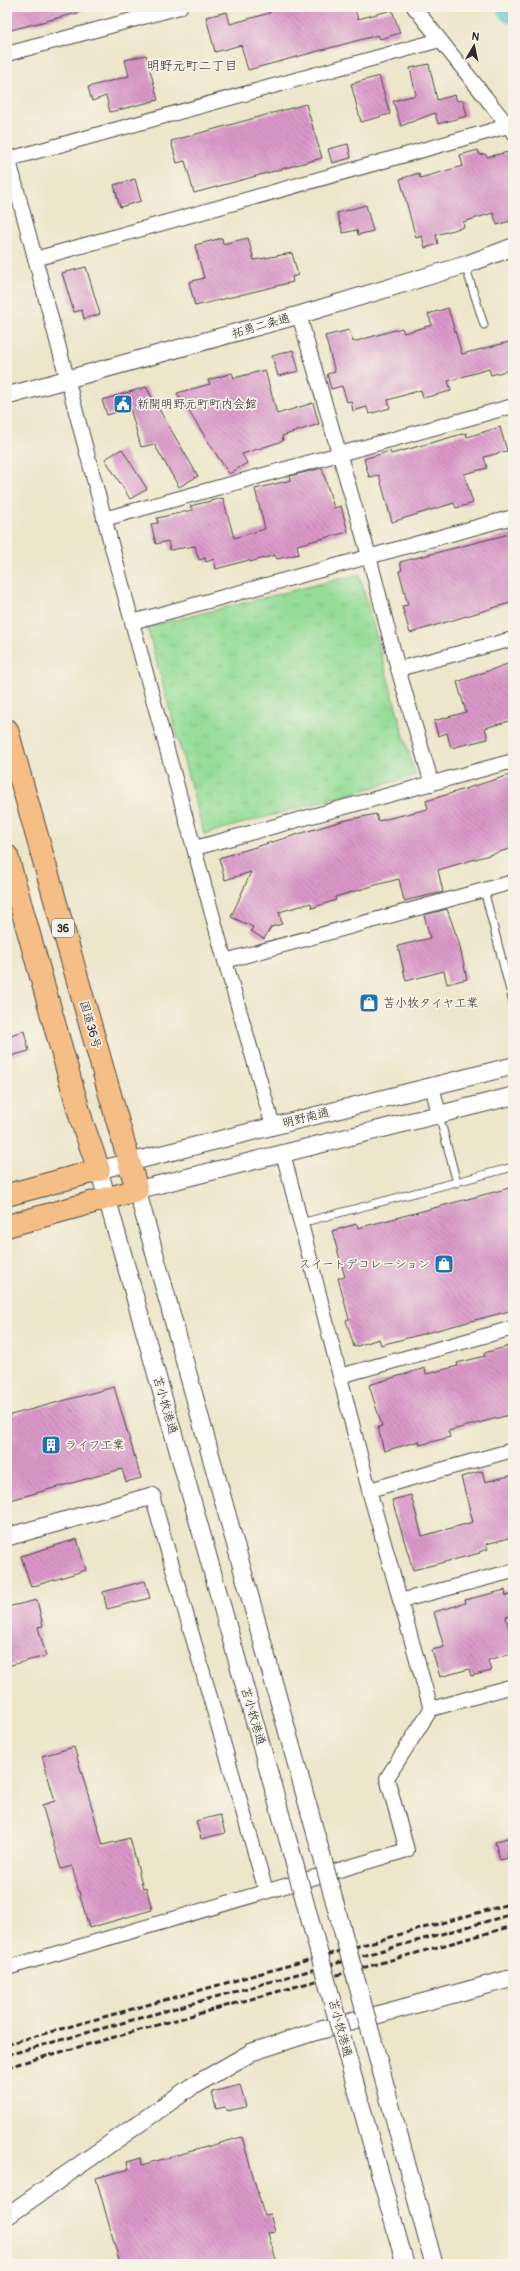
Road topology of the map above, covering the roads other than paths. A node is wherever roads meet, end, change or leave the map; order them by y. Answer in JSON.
{"nodes":[{"id":1,"x":180,"y":7,"type":"edge"},
{"id":2,"x":414,"y":7,"type":"edge"},
{"id":3,"x":440,"y":40,"type":"junction"},
{"id":4,"x":7,"y":54,"type":"edge"},
{"id":5,"x":511,"y":129,"type":"edge"},
{"id":6,"x":8,"y":156,"type":"edge"},
{"id":7,"x":513,"y":247,"type":"edge"},
{"id":8,"x":35,"y":259,"type":"junction"},
{"id":9,"x":465,"y":265,"type":"junction"},
{"id":10,"x":299,"y":315,"type":"junction"},
{"id":11,"x":484,"y":325,"type":"dead end"},
{"id":12,"x":67,"y":380,"type":"junction"},
{"id":13,"x":7,"y":396,"type":"edge"},
{"id":14,"x":513,"y":406,"type":"edge"},
{"id":15,"x":340,"y":455,"type":"junction"},
{"id":16,"x":513,"y":517,"type":"edge"},
{"id":17,"x":104,"y":519,"type":"junction"},
{"id":18,"x":369,"y":556,"type":"junction"},
{"id":19,"x":132,"y":622,"type":"junction"},
{"id":20,"x":513,"y":638,"type":"edge"},
{"id":21,"x":398,"y":669,"type":"junction"},
{"id":22,"x":7,"y":730,"type":"edge"},
{"id":23,"x":513,"y":761,"type":"edge"},
{"id":24,"x":432,"y":784,"type":"junction"},
{"id":25,"x":195,"y":848,"type":"junction"},
{"id":26,"x":7,"y":856,"type":"edge"},
{"id":27,"x":513,"y":882,"type":"edge"},
{"id":28,"x":484,"y":890,"type":"junction"},
{"id":29,"x":225,"y":961,"type":"junction"},
{"id":30,"x":513,"y":1002,"type":"edge"},
{"id":31,"x":513,"y":1066,"type":"edge"},
{"id":32,"x":432,"y":1086,"type":"junction"},
{"id":33,"x":513,"y":1096,"type":"edge"},
{"id":34,"x":439,"y":1114,"type":"junction"},
{"id":35,"x":273,"y":1126,"type":"junction"},
{"id":36,"x":283,"y":1153,"type":"junction"},
{"id":37,"x":129,"y":1162,"type":"junction"},
{"id":38,"x":513,"y":1167,"type":"edge"},
{"id":39,"x":99,"y":1170,"type":"junction"},
{"id":40,"x":457,"y":1183,"type":"junction"},
{"id":41,"x":137,"y":1190,"type":"junction"},
{"id":42,"x":7,"y":1195,"type":"edge"},
{"id":43,"x":107,"y":1199,"type":"junction"},
{"id":44,"x":301,"y":1223,"type":"junction"},
{"id":45,"x":7,"y":1226,"type":"edge"},
{"id":46,"x":513,"y":1328,"type":"edge"},
{"id":47,"x":340,"y":1376,"type":"junction"},
{"id":48,"x":513,"y":1450,"type":"edge"},
{"id":49,"x":369,"y":1490,"type":"junction"},
{"id":50,"x":152,"y":1496,"type":"joint"},
{"id":51,"x":7,"y":1537,"type":"edge"},
{"id":52,"x":513,"y":1570,"type":"edge"},
{"id":53,"x":400,"y":1601,"type":"junction"},
{"id":54,"x":513,"y":1686,"type":"edge"},
{"id":55,"x":431,"y":1708,"type":"junction"},
{"id":56,"x":266,"y":1891,"type":"junction"},
{"id":57,"x":7,"y":1968,"type":"edge"},
{"id":58,"x":513,"y":1979,"type":"edge"},
{"id":59,"x":7,"y":2216,"type":"edge"},
{"id":60,"x":405,"y":2264,"type":"edge"},
{"id":61,"x":434,"y":2264,"type":"edge"}],
"edges":[{"from":1,"to":4,"type":"street"},
{"from":2,"to":3,"type":"street"},
{"from":3,"to":5,"type":"street"},
{"from":3,"to":6,"type":"street"},
{"from":5,"to":8,"type":"street"},
{"from":6,"to":8,"type":"street"},
{"from":7,"to":9,"type":"street","name":"拓勇二条通"},
{"from":8,"to":12,"type":"street"},
{"from":9,"to":10,"type":"street","name":"拓勇二条通"},
{"from":9,"to":11,"type":"lane"},
{"from":10,"to":12,"type":"street","name":"拓勇二条通"},
{"from":10,"to":15,"type":"street"},
{"from":12,"to":13,"type":"street","name":"拓勇二条通"},
{"from":12,"to":17,"type":"street"},
{"from":14,"to":15,"type":"street"},
{"from":15,"to":17,"type":"street"},
{"from":15,"to":18,"type":"street"},
{"from":16,"to":18,"type":"street"},
{"from":17,"to":19,"type":"street"},
{"from":18,"to":19,"type":"street"},
{"from":18,"to":21,"type":"street"},
{"from":19,"to":25,"type":"street"},
{"from":20,"to":21,"type":"street"},
{"from":21,"to":24,"type":"street"},
{"from":22,"to":37,"type":"highway","name":"国道36号","number":"36"},
{"from":23,"to":24,"type":"street"},
{"from":24,"to":25,"type":"street"},
{"from":25,"to":29,"type":"street"},
{"from":26,"to":39,"type":"highway"},
{"from":27,"to":28,"type":"street"},
{"from":28,"to":29,"type":"street"},
{"from":28,"to":30,"type":"lane"},
{"from":29,"to":35,"type":"street"},
{"from":31,"to":32,"type":"street","name":"明野南通"},
{"from":32,"to":34,"type":"street"},
{"from":32,"to":35,"type":"street","name":"明野南通"},
{"from":33,"to":34,"type":"street"},
{"from":34,"to":36,"type":"street"},
{"from":34,"to":40,"type":"lane"},
{"from":35,"to":37,"type":"street","name":"明野南通"},
{"from":36,"to":41,"type":"street"},
{"from":36,"to":44,"type":"street"},
{"from":37,"to":39,"type":"street","name":"明野南通"},
{"from":37,"to":41,"type":"highway","name":"国道36号","number":"36"},
{"from":38,"to":40,"type":"lane"},
{"from":39,"to":42,"type":"highway"},
{"from":39,"to":43,"type":"street","name":"苫小牧港通"},
{"from":40,"to":44,"type":"lane"},
{"from":41,"to":43,"type":"highway"},
{"from":41,"to":61,"type":"street","bridge":true},
{"from":43,"to":45,"type":"highway"},
{"from":43,"to":60,"type":"street","name":"苫小牧港通","bridge":true},
{"from":44,"to":47,"type":"street"},
{"from":46,"to":47,"type":"street"},
{"from":47,"to":49,"type":"street"},
{"from":48,"to":49,"type":"street"},
{"from":49,"to":53,"type":"street"},
{"from":50,"to":51,"type":"street"},
{"from":50,"to":56,"type":"street"},
{"from":52,"to":53,"type":"street"},
{"from":53,"to":55,"type":"street"},
{"from":54,"to":55,"type":"street"},
{"from":55,"to":56,"type":"street"},
{"from":56,"to":57,"type":"street"},
{"from":58,"to":59,"type":"street"}]}
